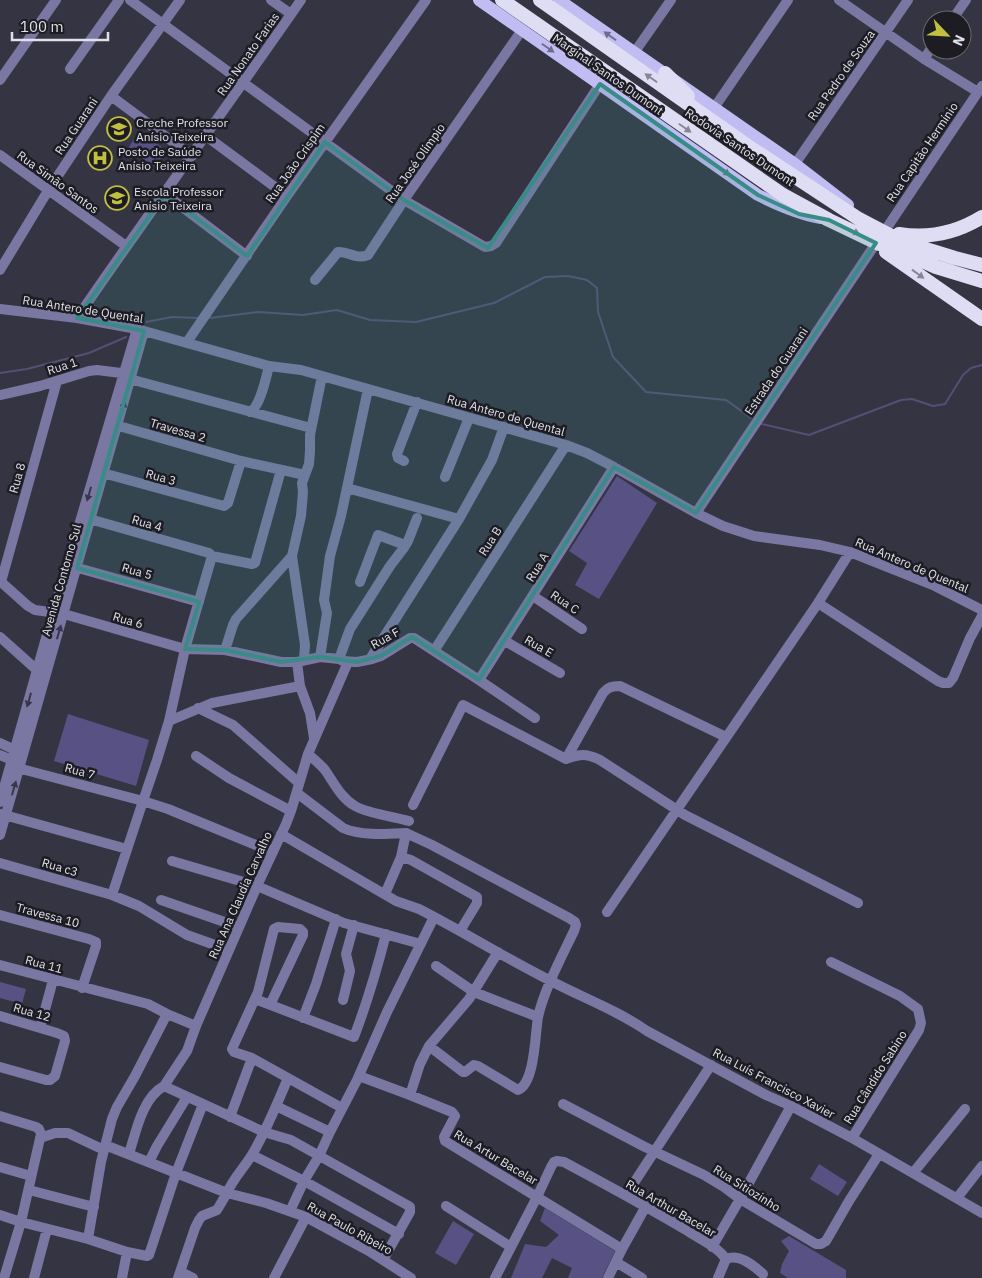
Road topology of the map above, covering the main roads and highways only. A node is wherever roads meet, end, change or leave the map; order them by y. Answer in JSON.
{"nodes":[{"id":1,"x":479,"y":0,"type":"edge"},
{"id":2,"x":502,"y":0,"type":"edge"},
{"id":3,"x":540,"y":0,"type":"edge"},
{"id":4,"x":559,"y":0,"type":"edge"},
{"id":5,"x":665,"y":73,"type":"junction"},
{"id":6,"x":748,"y":146,"type":"junction"},
{"id":7,"x":982,"y":217,"type":"edge"},
{"id":8,"x":859,"y":219,"type":"junction"},
{"id":9,"x":829,"y":220,"type":"junction"},
{"id":10,"x":882,"y":239,"type":"junction"},
{"id":11,"x":982,"y":264,"type":"edge"},
{"id":12,"x":982,"y":280,"type":"edge"},
{"id":13,"x":982,"y":319,"type":"edge"}],
"edges":[{"from":1,"to":9,"type":"main road","name":"Marginal Santos Dumont","one_way":true},
{"from":2,"to":9,"type":"highway","name":"Rodovia Santos Dumont","one_way":true},
{"from":6,"to":3,"type":"highway","name":"Rodovia Santos Dumont","one_way":true},
{"from":5,"to":4,"type":"main road","one_way":true},
{"from":5,"to":6,"type":"highway"},
{"from":5,"to":8,"type":"main road"},
{"from":6,"to":8,"type":"highway","name":"Rodovia Santos Dumont"},
{"from":7,"to":10,"type":"highway"},
{"from":8,"to":10,"type":"highway","name":"Rodovia Santos Dumont"},
{"from":9,"to":10,"type":"highway","name":"Rodovia Santos Dumont","one_way":true},
{"from":10,"to":11,"type":"highway","name":"Rodovia Santos Dumont"},
{"from":10,"to":12,"type":"highway","name":"Rodovia Santos Dumont"},
{"from":10,"to":13,"type":"highway","one_way":true}]}
